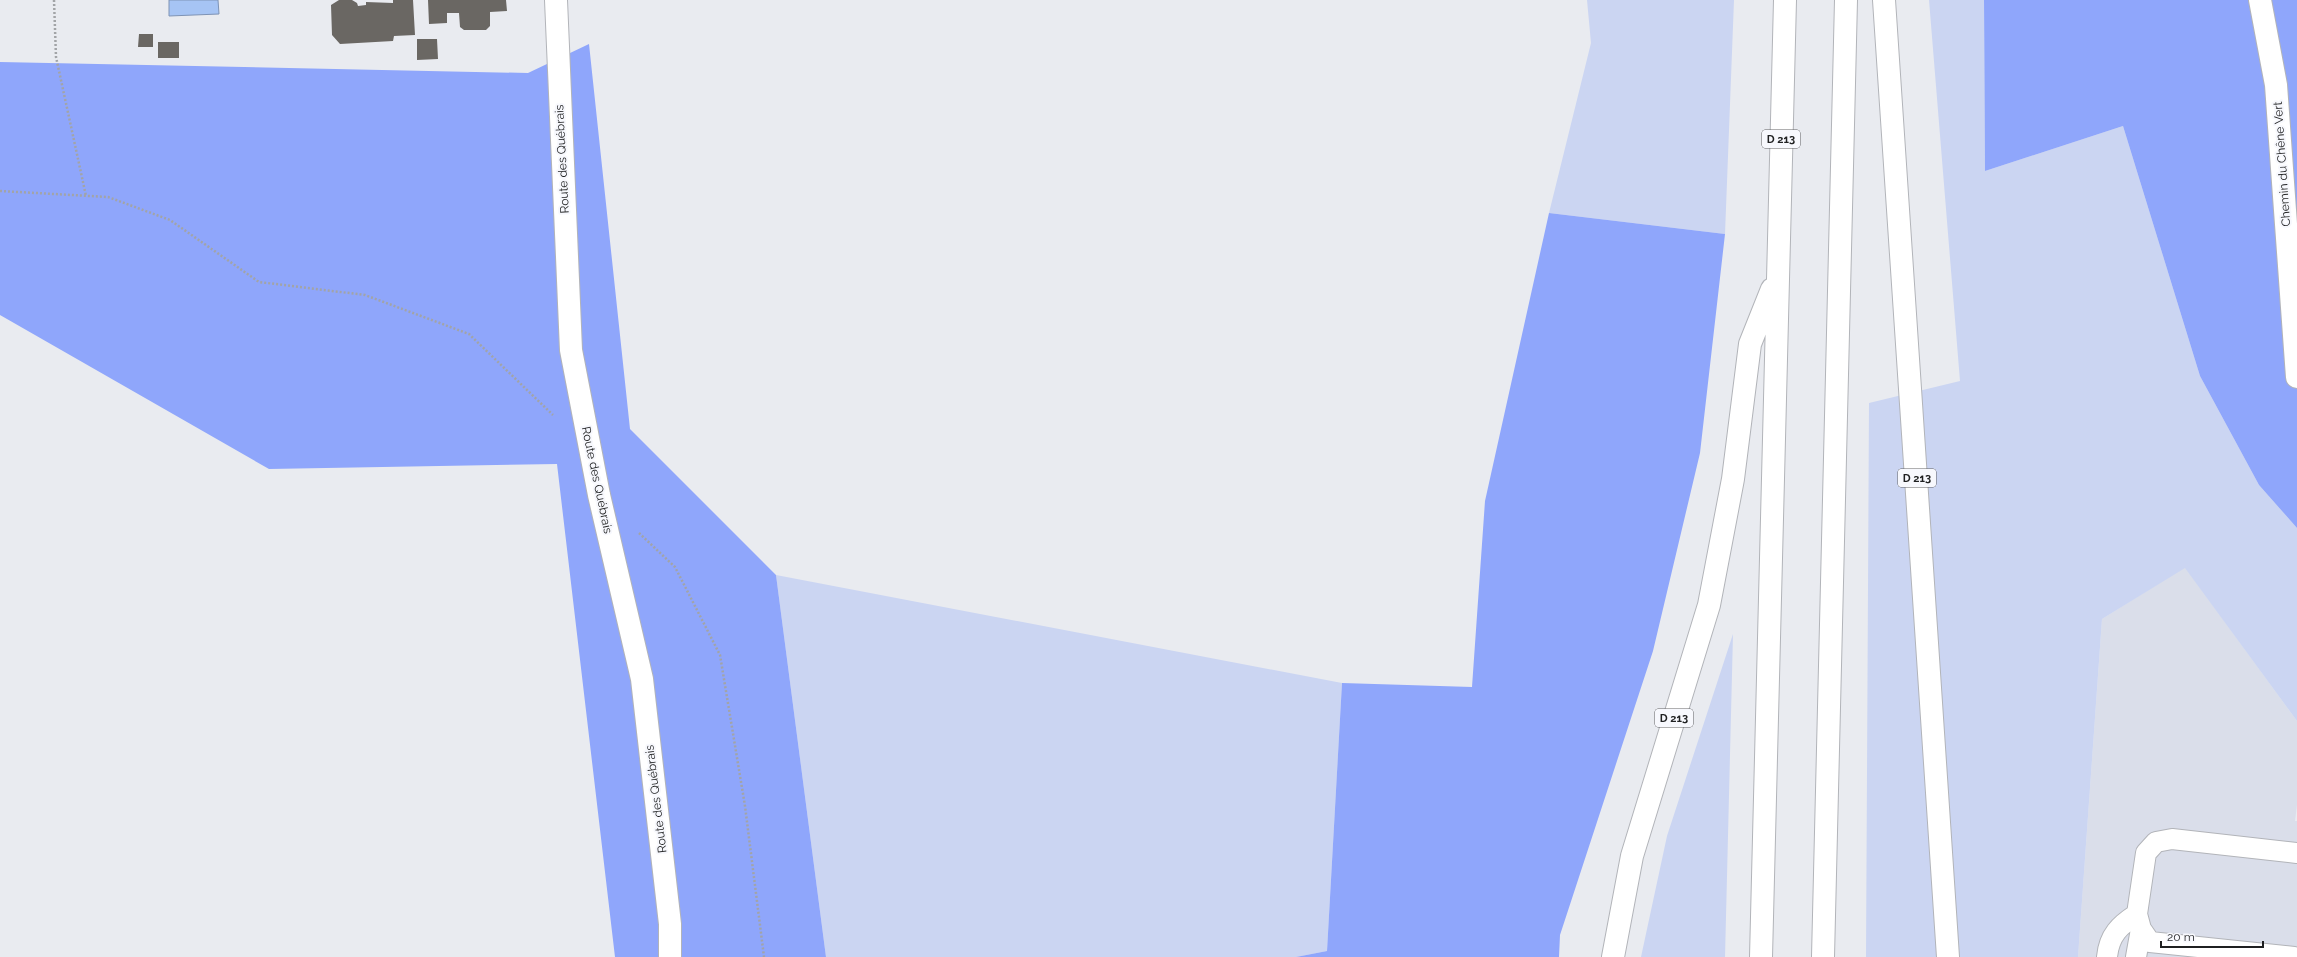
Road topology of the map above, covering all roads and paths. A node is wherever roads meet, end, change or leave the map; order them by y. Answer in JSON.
{"nodes":[{"id":1,"x":54,"y":0,"type":"edge"},
{"id":2,"x":556,"y":0,"type":"edge"},
{"id":3,"x":1785,"y":0,"type":"edge"},
{"id":4,"x":1846,"y":0,"type":"edge"},
{"id":5,"x":1884,"y":0,"type":"edge"},
{"id":6,"x":2260,"y":0,"type":"edge"},
{"id":7,"x":0,"y":191,"type":"edge"},
{"id":8,"x":86,"y":196,"type":"junction"},
{"id":9,"x":1778,"y":277,"type":"junction"},
{"id":10,"x":2297,"y":378,"type":"edge"},
{"id":11,"x":558,"y":420,"type":"dead end"},
{"id":12,"x":637,"y":531,"type":"dead end"},
{"id":13,"x":2297,"y":853,"type":"edge"},
{"id":14,"x":2139,"y":922,"type":"junction"},
{"id":15,"x":670,"y":957,"type":"edge"},
{"id":16,"x":764,"y":957,"type":"edge"},
{"id":17,"x":1613,"y":957,"type":"edge"},
{"id":18,"x":1761,"y":957,"type":"edge"},
{"id":19,"x":1823,"y":957,"type":"edge"},
{"id":20,"x":1948,"y":957,"type":"edge"},
{"id":21,"x":2107,"y":957,"type":"edge"},
{"id":22,"x":2136,"y":957,"type":"edge"},
{"id":23,"x":2294,"y":957,"type":"edge"}],
"edges":[{"from":1,"to":8,"type":"path"},
{"from":2,"to":15,"type":"main road","name":"Route des Québrais"},
{"from":3,"to":9,"type":"main road","number":"D 213"},
{"from":4,"to":19,"type":"main road"},
{"from":5,"to":20,"type":"main road","number":"D 213"},
{"from":6,"to":10,"type":"main road","name":"Chemin du Chêne Vert"},
{"from":7,"to":8,"type":"path"},
{"from":8,"to":11,"type":"path"},
{"from":9,"to":17,"type":"main road","number":"D 213"},
{"from":9,"to":18,"type":"main road","number":"D 213"},
{"from":12,"to":16,"type":"path"},
{"from":13,"to":14,"type":"lane"},
{"from":14,"to":21,"type":"lane"},
{"from":14,"to":22,"type":"lane"},
{"from":14,"to":23,"type":"lane"}]}
